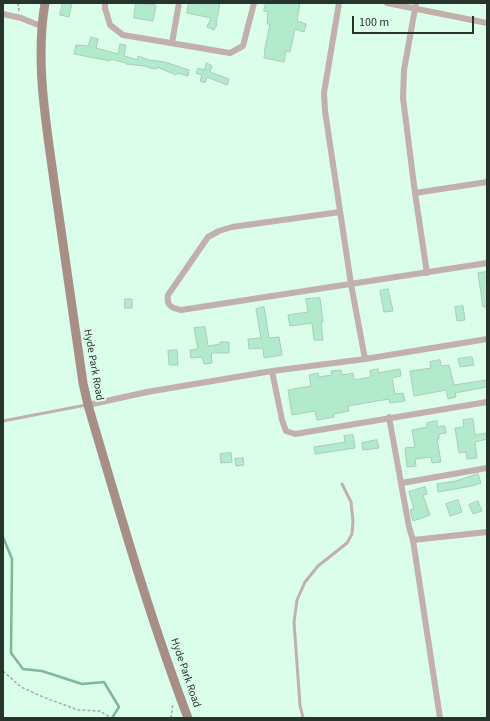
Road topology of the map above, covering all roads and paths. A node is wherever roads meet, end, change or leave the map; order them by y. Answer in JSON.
{"nodes":[{"id":1,"x":45,"y":3,"type":"edge"},
{"id":2,"x":105,"y":3,"type":"edge"},
{"id":3,"x":179,"y":3,"type":"edge"},
{"id":4,"x":254,"y":3,"type":"edge"},
{"id":5,"x":340,"y":3,"type":"edge"},
{"id":6,"x":387,"y":3,"type":"edge"},
{"id":7,"x":416,"y":6,"type":"edge"},
{"id":8,"x":3,"y":14,"type":"edge"},
{"id":9,"x":487,"y":23,"type":"edge"},
{"id":10,"x":41,"y":26,"type":"junction"},
{"id":11,"x":172,"y":43,"type":"junction"},
{"id":12,"x":487,"y":182,"type":"edge"},
{"id":13,"x":415,"y":193,"type":"junction"},
{"id":14,"x":340,"y":212,"type":"junction"},
{"id":15,"x":487,"y":263,"type":"edge"},
{"id":16,"x":427,"y":273,"type":"junction"},
{"id":17,"x":351,"y":284,"type":"junction"},
{"id":18,"x":487,"y":339,"type":"edge"},
{"id":19,"x":365,"y":359,"type":"junction"},
{"id":20,"x":272,"y":371,"type":"junction"},
{"id":21,"x":487,"y":402,"type":"edge"},
{"id":22,"x":88,"y":404,"type":"junction"},
{"id":23,"x":390,"y":417,"type":"junction"},
{"id":24,"x":3,"y":421,"type":"edge"},
{"id":25,"x":487,"y":468,"type":"edge"},
{"id":26,"x":402,"y":483,"type":"junction"},
{"id":27,"x":342,"y":484,"type":"dead end"},
{"id":28,"x":486,"y":533,"type":"edge"},
{"id":29,"x":413,"y":540,"type":"junction"},
{"id":30,"x":3,"y":671,"type":"edge"},
{"id":31,"x":111,"y":718,"type":"edge"},
{"id":32,"x":188,"y":718,"type":"edge"},
{"id":33,"x":303,"y":718,"type":"edge"},
{"id":34,"x":440,"y":718,"type":"edge"}],
"edges":[{"from":1,"to":10,"type":"street","name":"Hyde Park Road"},
{"from":2,"to":11,"type":"street"},
{"from":3,"to":11,"type":"street"},
{"from":4,"to":11,"type":"street"},
{"from":5,"to":14,"type":"street"},
{"from":6,"to":7,"type":"street"},
{"from":7,"to":9,"type":"street"},
{"from":7,"to":13,"type":"street"},
{"from":8,"to":10,"type":"street"},
{"from":10,"to":22,"type":"street","name":"Hyde Park Road"},
{"from":12,"to":13,"type":"street"},
{"from":13,"to":16,"type":"street"},
{"from":14,"to":17,"type":"street"},
{"from":14,"to":17,"type":"street"},
{"from":15,"to":16,"type":"street"},
{"from":16,"to":17,"type":"street"},
{"from":17,"to":19,"type":"street"},
{"from":18,"to":19,"type":"street"},
{"from":19,"to":20,"type":"street"},
{"from":20,"to":22,"type":"street"},
{"from":20,"to":23,"type":"street"},
{"from":21,"to":23,"type":"street"},
{"from":22,"to":24,"type":"lane"},
{"from":22,"to":32,"type":"street","name":"Hyde Park Road"},
{"from":23,"to":26,"type":"street"},
{"from":25,"to":26,"type":"street"},
{"from":26,"to":29,"type":"street"},
{"from":27,"to":33,"type":"lane"},
{"from":28,"to":29,"type":"street"},
{"from":29,"to":34,"type":"street"},
{"from":30,"to":31,"type":"path"}]}
